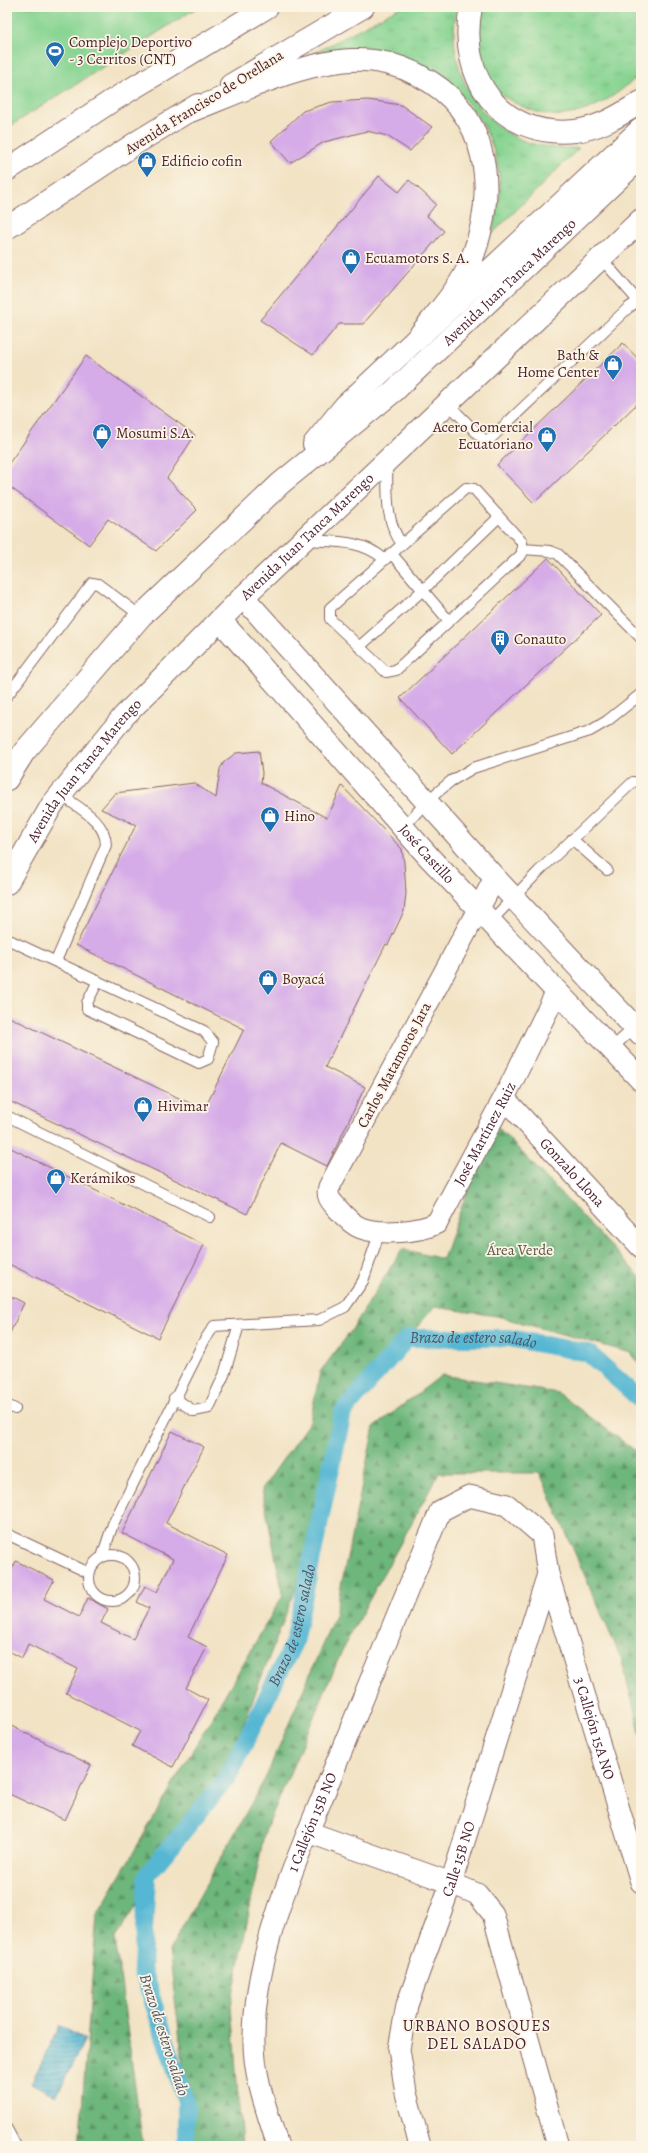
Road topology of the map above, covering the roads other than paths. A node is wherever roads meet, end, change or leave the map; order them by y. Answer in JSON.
{"nodes":[{"id":1,"x":267,"y":7,"type":"edge"},
{"id":2,"x":363,"y":7,"type":"edge"},
{"id":3,"x":470,"y":7,"type":"edge"},
{"id":4,"x":641,"y":102,"type":"edge"},
{"id":5,"x":185,"y":113,"type":"junction"},
{"id":6,"x":641,"y":129,"type":"edge"},
{"id":7,"x":641,"y":157,"type":"edge"},
{"id":8,"x":7,"y":170,"type":"edge"},
{"id":9,"x":641,"y":220,"type":"edge"},
{"id":10,"x":7,"y":228,"type":"edge"},
{"id":11,"x":601,"y":258,"type":"junction"},
{"id":12,"x":640,"y":303,"type":"edge"},
{"id":13,"x":416,"y":340,"type":"junction"},
{"id":14,"x":447,"y":403,"type":"junction"},
{"id":15,"x":387,"y":461,"type":"junction"},
{"id":16,"x":282,"y":483,"type":"junction"},
{"id":17,"x":499,"y":517,"type":"junction"},
{"id":18,"x":303,"y":540,"type":"junction"},
{"id":19,"x":402,"y":544,"type":"junction"},
{"id":20,"x":523,"y":549,"type":"junction"},
{"id":21,"x":388,"y":556,"type":"junction"},
{"id":22,"x":423,"y":590,"type":"junction"},
{"id":23,"x":243,"y":597,"type":"junction"},
{"id":24,"x":141,"y":616,"type":"junction"},
{"id":25,"x":220,"y":620,"type":"junction"},
{"id":26,"x":449,"y":621,"type":"junction"},
{"id":27,"x":641,"y":638,"type":"edge"},
{"id":28,"x":359,"y":647,"type":"junction"},
{"id":29,"x":641,"y":694,"type":"edge"},
{"id":30,"x":7,"y":696,"type":"edge"},
{"id":31,"x":7,"y":779,"type":"edge"},
{"id":32,"x":633,"y":782,"type":"dead end"},
{"id":33,"x":61,"y":795,"type":"junction"},
{"id":34,"x":427,"y":801,"type":"junction"},
{"id":35,"x":403,"y":828,"type":"junction"},
{"id":36,"x":572,"y":839,"type":"junction"},
{"id":37,"x":607,"y":870,"type":"dead end"},
{"id":38,"x":495,"y":878,"type":"junction"},
{"id":39,"x":7,"y":883,"type":"edge"},
{"id":40,"x":513,"y":896,"type":"junction"},
{"id":41,"x":484,"y":915,"type":"junction"},
{"id":42,"x":7,"y":939,"type":"edge"},
{"id":43,"x":56,"y":961,"type":"junction"},
{"id":44,"x":98,"y":981,"type":"junction"},
{"id":45,"x":557,"y":991,"type":"junction"},
{"id":46,"x":639,"y":1027,"type":"edge"},
{"id":47,"x":612,"y":1048,"type":"junction"},
{"id":48,"x":641,"y":1080,"type":"edge"},
{"id":49,"x":504,"y":1098,"type":"junction"},
{"id":50,"x":7,"y":1116,"type":"edge"},
{"id":51,"x":210,"y":1217,"type":"dead end"},
{"id":52,"x":380,"y":1230,"type":"junction"},
{"id":53,"x":641,"y":1247,"type":"edge"},
{"id":54,"x":239,"y":1325,"type":"junction"},
{"id":55,"x":174,"y":1398,"type":"junction"},
{"id":56,"x":440,"y":1511,"type":"joint"},
{"id":57,"x":7,"y":1534,"type":"edge"},
{"id":58,"x":102,"y":1557,"type":"junction"},
{"id":59,"x":89,"y":1574,"type":"junction"},
{"id":60,"x":548,"y":1574,"type":"junction"},
{"id":61,"x":308,"y":1832,"type":"junction"},
{"id":62,"x":641,"y":1882,"type":"edge"},
{"id":63,"x":451,"y":1883,"type":"junction"},
{"id":64,"x":7,"y":2129,"type":"edge"},
{"id":65,"x":15,"y":2145,"type":"edge"},
{"id":66,"x":278,"y":2146,"type":"edge"},
{"id":67,"x":420,"y":2146,"type":"edge"},
{"id":68,"x":558,"y":2146,"type":"edge"}],
"edges":[{"from":1,"to":8,"type":"main road"},
{"from":2,"to":5,"type":"main road","name":"Avenida Francisco de Orellana"},
{"from":3,"to":4,"type":"main road"},
{"from":5,"to":10,"type":"main road","name":"Avenida Francisco de Orellana"},
{"from":5,"to":13,"type":"main road"},
{"from":6,"to":13,"type":"main road"},
{"from":7,"to":16,"type":"main road","name":"Avenida Juan Tanca Marengo"},
{"from":9,"to":11,"type":"main road","name":"Avenida Juan Tanca Marengo"},
{"from":11,"to":12,"type":"lane"},
{"from":11,"to":14,"type":"main road","name":"Avenida Juan Tanca Marengo"},
{"from":12,"to":14,"type":"lane"},
{"from":13,"to":16,"type":"main road"},
{"from":14,"to":15,"type":"main road","name":"Avenida Juan Tanca Marengo"},
{"from":15,"to":18,"type":"main road","name":"Avenida Juan Tanca Marengo"},
{"from":15,"to":19,"type":"lane"},
{"from":16,"to":24,"type":"main road","name":"Avenida Juan Tanca Marengo"},
{"from":17,"to":19,"type":"lane"},
{"from":17,"to":20,"type":"lane"},
{"from":17,"to":22,"type":"lane"},
{"from":18,"to":21,"type":"lane"},
{"from":18,"to":23,"type":"main road","name":"Avenida Juan Tanca Marengo"},
{"from":19,"to":21,"type":"lane"},
{"from":20,"to":26,"type":"lane"},
{"from":20,"to":27,"type":"lane"},
{"from":21,"to":22,"type":"lane"},
{"from":21,"to":28,"type":"lane"},
{"from":22,"to":26,"type":"lane"},
{"from":22,"to":28,"type":"lane"},
{"from":23,"to":25,"type":"main road","name":"Avenida Juan Tanca Marengo"},
{"from":23,"to":34,"type":"main road"},
{"from":24,"to":30,"type":"lane"},
{"from":24,"to":31,"type":"main road","name":"Avenida Juan Tanca Marengo"},
{"from":25,"to":33,"type":"main road","name":"Avenida Juan Tanca Marengo"},
{"from":25,"to":35,"type":"main road","name":"José Castillo"},
{"from":26,"to":28,"type":"lane"},
{"from":29,"to":34,"type":"lane"},
{"from":32,"to":36,"type":"lane"},
{"from":33,"to":39,"type":"main road","name":"Avenida Juan Tanca Marengo"},
{"from":33,"to":43,"type":"lane"},
{"from":34,"to":35,"type":"lane"},
{"from":34,"to":38,"type":"main road"},
{"from":35,"to":41,"type":"main road","name":"José Castillo"},
{"from":36,"to":37,"type":"lane"},
{"from":36,"to":40,"type":"lane"},
{"from":38,"to":40,"type":"main road"},
{"from":38,"to":41,"type":"street","name":"Carlos Matamoros Jara"},
{"from":40,"to":41,"type":"lane"},
{"from":40,"to":46,"type":"main road"},
{"from":41,"to":45,"type":"main road","name":"José Castillo"},
{"from":41,"to":52,"type":"street","name":"Carlos Matamoros Jara"},
{"from":42,"to":43,"type":"lane"},
{"from":43,"to":44,"type":"lane"},
{"from":44,"to":44,"type":"lane"},
{"from":45,"to":47,"type":"main road","name":"José Castillo"},
{"from":45,"to":49,"type":"street","name":"José Martínez Ruiz"},
{"from":46,"to":47,"type":"lane"},
{"from":47,"to":48,"type":"main road","name":"José Castillo"},
{"from":49,"to":52,"type":"street","name":"José Martínez Ruiz"},
{"from":49,"to":53,"type":"street","name":"Gonzalo Llona"},
{"from":50,"to":51,"type":"lane"},
{"from":52,"to":54,"type":"lane"},
{"from":54,"to":55,"type":"lane"},
{"from":54,"to":55,"type":"lane"},
{"from":55,"to":58,"type":"lane"},
{"from":56,"to":60,"type":"street","name":"3 Callejón 15A NO"},
{"from":56,"to":61,"type":"street","name":"1 Callejón 15B NO"},
{"from":57,"to":59,"type":"lane"},
{"from":58,"to":59,"type":"lane"},
{"from":58,"to":59,"type":"lane"},
{"from":60,"to":62,"type":"street","name":"3 Callejón 15A NO"},
{"from":60,"to":63,"type":"street","name":"Calle 15B NO"},
{"from":61,"to":63,"type":"street"},
{"from":61,"to":66,"type":"street","name":"1 Callejón 15B NO"},
{"from":63,"to":67,"type":"street","name":"Calle 15B NO"},
{"from":63,"to":68,"type":"street"},
{"from":64,"to":65,"type":"lane"}]}
